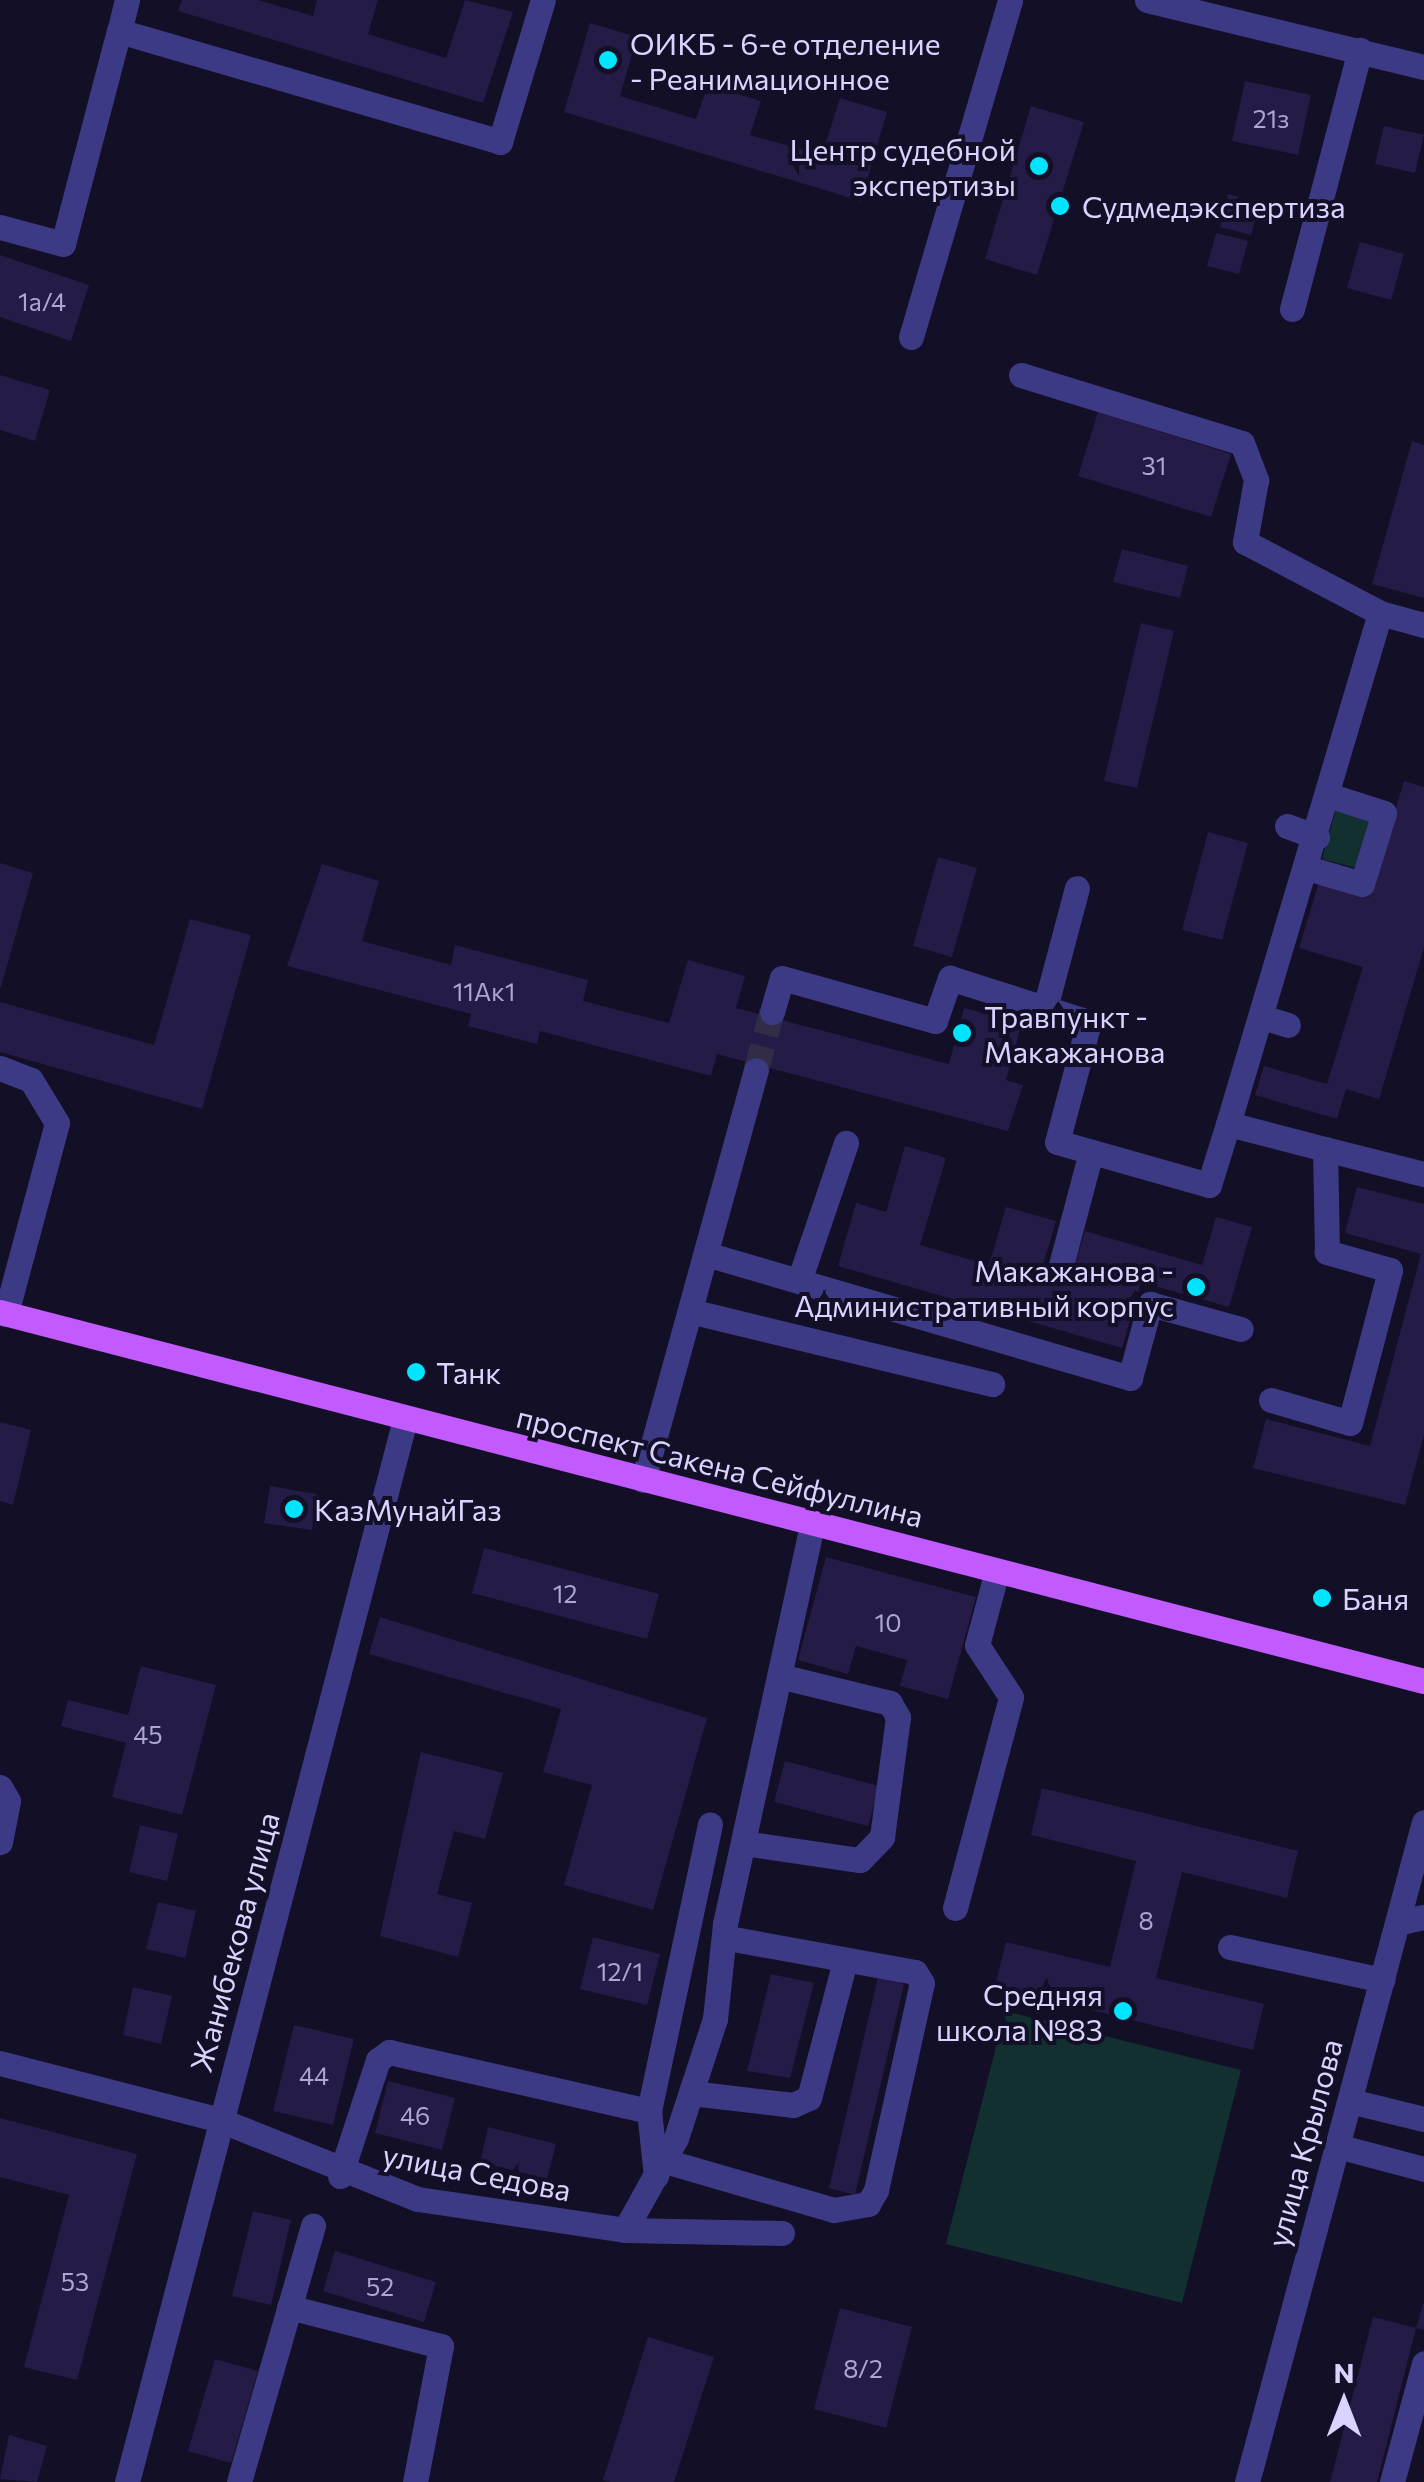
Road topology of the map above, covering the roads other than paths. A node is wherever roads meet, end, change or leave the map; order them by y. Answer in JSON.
{"nodes":[{"id":1,"x":127,"y":0,"type":"edge"},
{"id":2,"x":543,"y":0,"type":"edge"},
{"id":3,"x":1010,"y":0,"type":"edge"},
{"id":4,"x":1148,"y":0,"type":"edge"},
{"id":5,"x":1189,"y":5,"type":"edge"},
{"id":6,"x":119,"y":32,"type":"junction"},
{"id":7,"x":1360,"y":50,"type":"junction"},
{"id":8,"x":1424,"y":67,"type":"edge"},
{"id":9,"x":0,"y":228,"type":"edge"},
{"id":10,"x":1292,"y":308,"type":"dead end"},
{"id":11,"x":911,"y":337,"type":"dead end"},
{"id":12,"x":1020,"y":375,"type":"dead end"},
{"id":13,"x":1380,"y":613,"type":"junction"},
{"id":14,"x":1424,"y":626,"type":"edge"},
{"id":15,"x":1332,"y":796,"type":"junction"},
{"id":16,"x":1287,"y":826,"type":"dead end"},
{"id":17,"x":1317,"y":837,"type":"junction"},
{"id":18,"x":1307,"y":868,"type":"junction"},
{"id":19,"x":1077,"y":888,"type":"dead end"},
{"id":20,"x":1045,"y":1008,"type":"junction"},
{"id":21,"x":772,"y":1012,"type":"tunnel mouth"},
{"id":22,"x":1262,"y":1016,"type":"junction"},
{"id":23,"x":1288,"y":1025,"type":"dead end"},
{"id":24,"x":0,"y":1068,"type":"edge"},
{"id":25,"x":756,"y":1070,"type":"tunnel mouth"},
{"id":26,"x":1228,"y":1124,"type":"junction"},
{"id":27,"x":846,"y":1143,"type":"dead end"},
{"id":28,"x":1325,"y":1149,"type":"junction"},
{"id":29,"x":1091,"y":1152,"type":"junction"},
{"id":30,"x":1424,"y":1174,"type":"edge"},
{"id":31,"x":706,"y":1254,"type":"junction"},
{"id":32,"x":1061,"y":1265,"type":"dead end"},
{"id":33,"x":799,"y":1281,"type":"junction"},
{"id":34,"x":690,"y":1311,"type":"junction"},
{"id":35,"x":3,"y":1313,"type":"edge"},
{"id":36,"x":1241,"y":1329,"type":"dead end"},
{"id":37,"x":992,"y":1384,"type":"dead end"},
{"id":38,"x":1271,"y":1400,"type":"dead end"},
{"id":39,"x":405,"y":1419,"type":"junction"},
{"id":40,"x":643,"y":1480,"type":"junction"},
{"id":41,"x":812,"y":1524,"type":"junction"},
{"id":42,"x":997,"y":1571,"type":"junction"},
{"id":43,"x":779,"y":1676,"type":"junction"},
{"id":44,"x":1424,"y":1681,"type":"edge"},
{"id":45,"x":0,"y":1787,"type":"edge"},
{"id":46,"x":1424,"y":1822,"type":"edge"},
{"id":47,"x":710,"y":1824,"type":"dead end"},
{"id":48,"x":0,"y":1842,"type":"edge"},
{"id":49,"x":743,"y":1843,"type":"junction"},
{"id":50,"x":955,"y":1908,"type":"dead end"},
{"id":51,"x":1424,"y":1917,"type":"edge"},
{"id":52,"x":1397,"y":1923,"type":"junction"},
{"id":53,"x":727,"y":1938,"type":"junction"},
{"id":54,"x":1230,"y":1947,"type":"dead end"},
{"id":55,"x":845,"y":1961,"type":"junction"},
{"id":56,"x":1382,"y":1980,"type":"junction"},
{"id":57,"x":0,"y":2064,"type":"edge"},
{"id":58,"x":692,"y":2093,"type":"junction"},
{"id":59,"x":1350,"y":2101,"type":"junction"},
{"id":60,"x":648,"y":2112,"type":"junction"},
{"id":61,"x":1424,"y":2119,"type":"edge"},
{"id":62,"x":220,"y":2120,"type":"junction"},
{"id":63,"x":1337,"y":2146,"type":"junction"},
{"id":64,"x":1424,"y":2170,"type":"edge"},
{"id":65,"x":661,"y":2171,"type":"junction"},
{"id":66,"x":340,"y":2176,"type":"junction"},
{"id":67,"x":312,"y":2225,"type":"dead end"},
{"id":68,"x":625,"y":2230,"type":"junction"},
{"id":69,"x":782,"y":2233,"type":"dead end"},
{"id":70,"x":289,"y":2307,"type":"junction"},
{"id":71,"x":1424,"y":2364,"type":"edge"},
{"id":72,"x":127,"y":2482,"type":"edge"},
{"id":73,"x":239,"y":2482,"type":"edge"},
{"id":74,"x":414,"y":2482,"type":"edge"},
{"id":75,"x":1247,"y":2482,"type":"edge"},
{"id":76,"x":1392,"y":2482,"type":"edge"}],
"edges":[{"from":1,"to":6,"type":"street"},
{"from":2,"to":6,"type":"street"},
{"from":3,"to":11,"type":"street"},
{"from":4,"to":5,"type":"street"},
{"from":5,"to":7,"type":"street"},
{"from":6,"to":9,"type":"street"},
{"from":7,"to":8,"type":"street"},
{"from":7,"to":10,"type":"street"},
{"from":12,"to":13,"type":"street"},
{"from":13,"to":14,"type":"street"},
{"from":13,"to":15,"type":"street"},
{"from":15,"to":17,"type":"street"},
{"from":15,"to":18,"type":"street"},
{"from":16,"to":17,"type":"street"},
{"from":17,"to":18,"type":"street"},
{"from":18,"to":22,"type":"street"},
{"from":19,"to":20,"type":"street"},
{"from":20,"to":21,"type":"street"},
{"from":20,"to":29,"type":"street"},
{"from":22,"to":23,"type":"street"},
{"from":22,"to":26,"type":"street"},
{"from":24,"to":35,"type":"street"},
{"from":25,"to":31,"type":"street"},
{"from":26,"to":28,"type":"street"},
{"from":26,"to":29,"type":"street"},
{"from":27,"to":33,"type":"street"},
{"from":28,"to":30,"type":"street"},
{"from":28,"to":38,"type":"street"},
{"from":29,"to":32,"type":"street"},
{"from":31,"to":33,"type":"street"},
{"from":31,"to":34,"type":"street"},
{"from":33,"to":36,"type":"street"},
{"from":34,"to":37,"type":"street"},
{"from":34,"to":40,"type":"street"},
{"from":35,"to":39,"type":"main road","name":"проспект Сакена Сейфуллина"},
{"from":39,"to":40,"type":"main road","name":"проспект Сакена Сейфуллина"},
{"from":39,"to":62,"type":"street","name":"Жанибекова улица"},
{"from":40,"to":41,"type":"main road","name":"проспект Сакена Сейфуллина"},
{"from":41,"to":42,"type":"main road","name":"проспект Сакена Сейфуллина"},
{"from":41,"to":43,"type":"street"},
{"from":42,"to":44,"type":"main road","name":"проспект Сакена Сейфуллина"},
{"from":42,"to":50,"type":"street"},
{"from":43,"to":49,"type":"street"},
{"from":43,"to":49,"type":"street"},
{"from":45,"to":48,"type":"street"},
{"from":46,"to":52,"type":"street","name":"улица Крылова"},
{"from":47,"to":60,"type":"street"},
{"from":49,"to":53,"type":"street"},
{"from":51,"to":52,"type":"street"},
{"from":52,"to":56,"type":"street","name":"улица Крылова"},
{"from":53,"to":55,"type":"street"},
{"from":53,"to":58,"type":"street"},
{"from":54,"to":56,"type":"street"},
{"from":55,"to":58,"type":"street"},
{"from":55,"to":65,"type":"street"},
{"from":56,"to":59,"type":"street","name":"улица Крылова"},
{"from":57,"to":62,"type":"street","name":"улица Седова"},
{"from":58,"to":65,"type":"street"},
{"from":59,"to":61,"type":"street"},
{"from":59,"to":63,"type":"street","name":"улица Крылова"},
{"from":60,"to":65,"type":"street"},
{"from":60,"to":66,"type":"street"},
{"from":62,"to":66,"type":"street","name":"улица Седова"},
{"from":62,"to":72,"type":"street","name":"Жанибекова улица"},
{"from":63,"to":64,"type":"street"},
{"from":63,"to":75,"type":"street","name":"улица Крылова"},
{"from":65,"to":68,"type":"street"},
{"from":66,"to":68,"type":"street","name":"улица Седова"},
{"from":67,"to":70,"type":"street"},
{"from":68,"to":69,"type":"street","name":"улица Седова"},
{"from":70,"to":73,"type":"street"},
{"from":70,"to":74,"type":"street"},
{"from":71,"to":76,"type":"street"}]}
